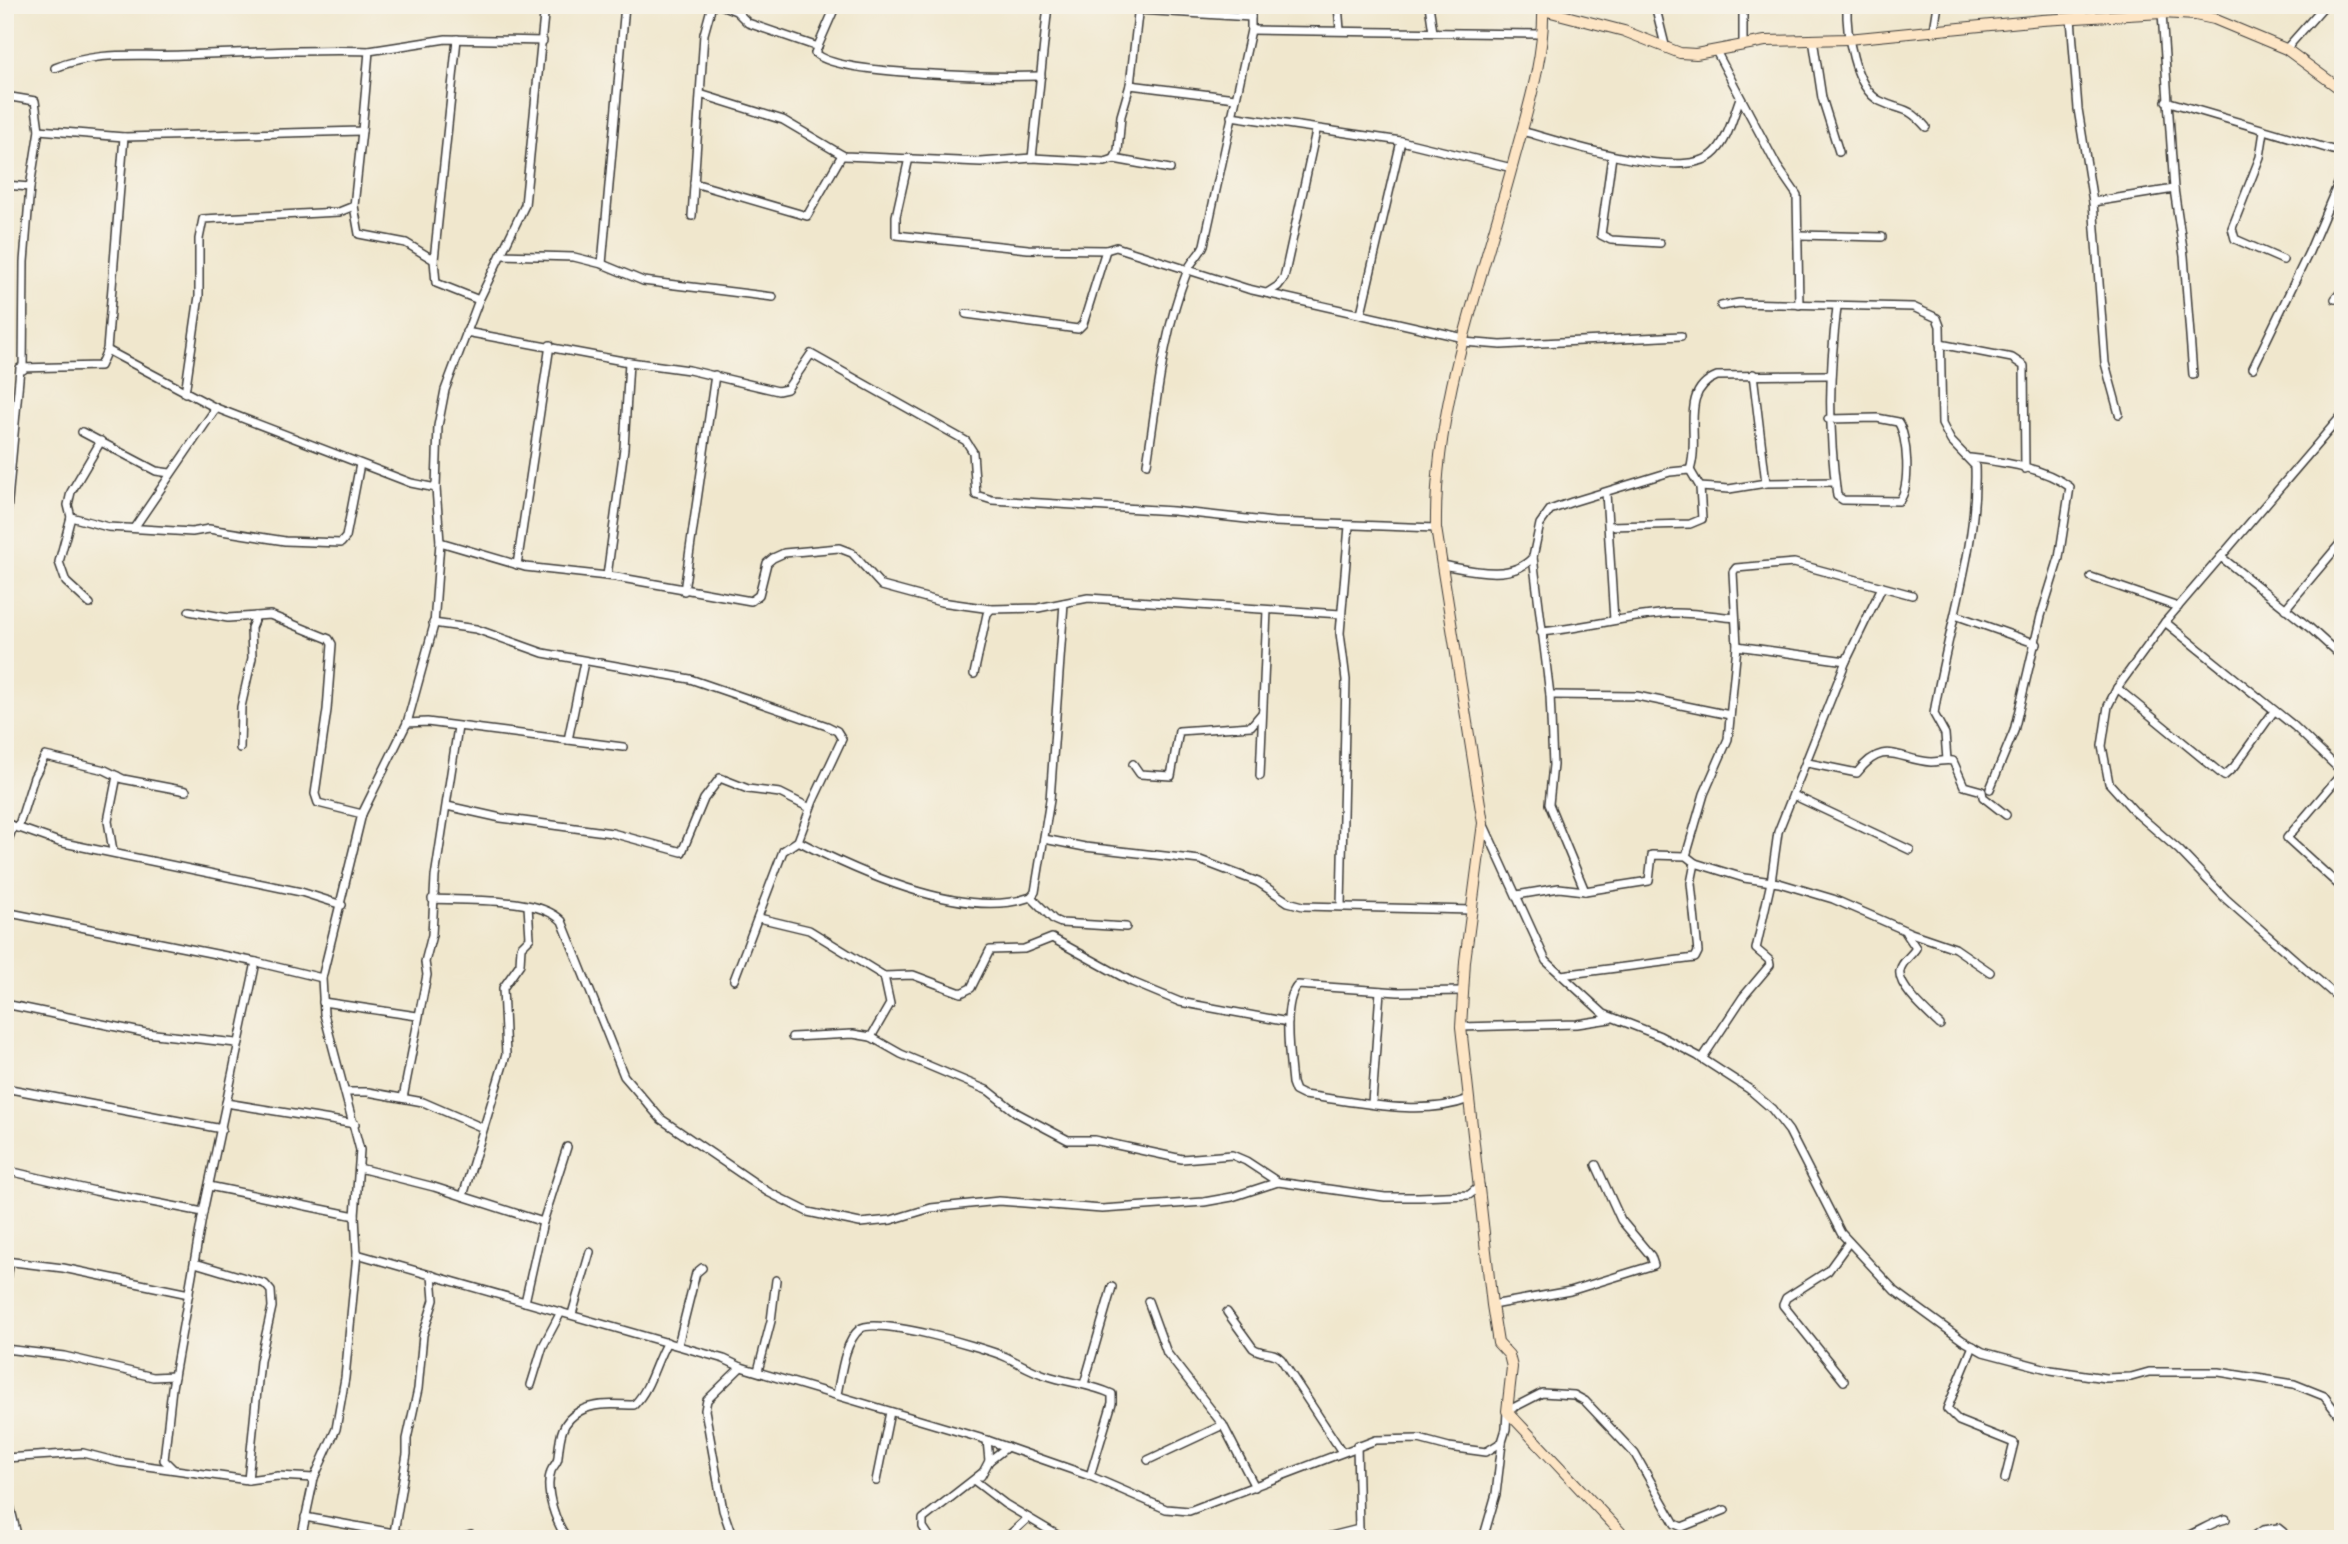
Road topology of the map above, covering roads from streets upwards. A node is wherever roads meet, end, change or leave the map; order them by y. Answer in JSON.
{"nodes":[{"id":1,"x":545,"y":5,"type":"edge"},
{"id":2,"x":625,"y":5,"type":"edge"},
{"id":3,"x":712,"y":5,"type":"edge"},
{"id":4,"x":721,"y":5,"type":"edge"},
{"id":5,"x":836,"y":5,"type":"edge"},
{"id":6,"x":1048,"y":5,"type":"edge"},
{"id":7,"x":1251,"y":5,"type":"edge"},
{"id":8,"x":1338,"y":5,"type":"edge"},
{"id":9,"x":1429,"y":5,"type":"edge"},
{"id":10,"x":1655,"y":5,"type":"edge"},
{"id":11,"x":1743,"y":5,"type":"edge"},
{"id":12,"x":1847,"y":5,"type":"edge"},
{"id":13,"x":1938,"y":5,"type":"edge"},
{"id":14,"x":2325,"y":5,"type":"edge"},
{"id":15,"x":1139,"y":8,"type":"edge"},
{"id":16,"x":1543,"y":8,"type":"edge"},
{"id":17,"x":2176,"y":9,"type":"edge"},
{"id":18,"x":2162,"y":13,"type":"junction"},
{"id":19,"x":1251,"y":17,"type":"junction"},
{"id":20,"x":2071,"y":18,"type":"junction"},
{"id":21,"x":1251,"y":30,"type":"junction"},
{"id":22,"x":1340,"y":30,"type":"junction"},
{"id":23,"x":1934,"y":30,"type":"junction"},
{"id":24,"x":1433,"y":32,"type":"junction"},
{"id":25,"x":1541,"y":34,"type":"junction"},
{"id":26,"x":457,"y":38,"type":"junction"},
{"id":27,"x":1814,"y":39,"type":"junction"},
{"id":28,"x":1848,"y":39,"type":"junction"},
{"id":29,"x":543,"y":41,"type":"junction"},
{"id":30,"x":1743,"y":45,"type":"junction"},
{"id":31,"x":1665,"y":46,"type":"junction"},
{"id":32,"x":818,"y":47,"type":"junction"},
{"id":33,"x":2286,"y":49,"type":"junction"},
{"id":34,"x":369,"y":51,"type":"junction"},
{"id":35,"x":1716,"y":51,"type":"junction"},
{"id":36,"x":55,"y":68,"type":"dead end"},
{"id":37,"x":1041,"y":76,"type":"junction"},
{"id":38,"x":1129,"y":85,"type":"junction"},
{"id":39,"x":2343,"y":91,"type":"edge"},
{"id":40,"x":702,"y":95,"type":"junction"},
{"id":41,"x":5,"y":96,"type":"edge"},
{"id":42,"x":1740,"y":97,"type":"junction"},
{"id":43,"x":1235,"y":98,"type":"junction"},
{"id":44,"x":2166,"y":102,"type":"junction"},
{"id":45,"x":1231,"y":117,"type":"junction"},
{"id":46,"x":1926,"y":127,"type":"dead end"},
{"id":47,"x":39,"y":131,"type":"junction"},
{"id":48,"x":362,"y":131,"type":"junction"},
{"id":49,"x":1316,"y":131,"type":"junction"},
{"id":50,"x":1522,"y":131,"type":"junction"},
{"id":51,"x":2264,"y":131,"type":"junction"},
{"id":52,"x":124,"y":136,"type":"junction"},
{"id":53,"x":1401,"y":141,"type":"junction"},
{"id":54,"x":1839,"y":152,"type":"dead end"},
{"id":55,"x":2343,"y":153,"type":"edge"},
{"id":56,"x":842,"y":155,"type":"junction"},
{"id":57,"x":1612,"y":156,"type":"junction"},
{"id":58,"x":909,"y":158,"type":"junction"},
{"id":59,"x":1032,"y":158,"type":"junction"},
{"id":60,"x":1114,"y":159,"type":"junction"},
{"id":61,"x":1512,"y":168,"type":"junction"},
{"id":62,"x":1170,"y":169,"type":"dead end"},
{"id":63,"x":2343,"y":172,"type":"edge"},
{"id":64,"x":694,"y":183,"type":"junction"},
{"id":65,"x":5,"y":185,"type":"edge"},
{"id":66,"x":30,"y":187,"type":"junction"},
{"id":67,"x":2174,"y":189,"type":"junction"},
{"id":68,"x":2093,"y":202,"type":"junction"},
{"id":69,"x":354,"y":206,"type":"junction"},
{"id":70,"x":692,"y":216,"type":"dead end"},
{"id":71,"x":1799,"y":235,"type":"junction"},
{"id":72,"x":1882,"y":237,"type":"dead end"},
{"id":73,"x":1660,"y":243,"type":"dead end"},
{"id":74,"x":1106,"y":250,"type":"junction"},
{"id":75,"x":501,"y":255,"type":"junction"},
{"id":76,"x":434,"y":260,"type":"junction"},
{"id":77,"x":2283,"y":260,"type":"dead end"},
{"id":78,"x":602,"y":264,"type":"junction"},
{"id":79,"x":1188,"y":268,"type":"junction"},
{"id":80,"x":2343,"y":289,"type":"edge"},
{"id":81,"x":1267,"y":293,"type":"junction"},
{"id":82,"x":773,"y":297,"type":"dead end"},
{"id":83,"x":2335,"y":299,"type":"dead end"},
{"id":84,"x":480,"y":300,"type":"junction"},
{"id":85,"x":1721,"y":306,"type":"dead end"},
{"id":86,"x":1799,"y":306,"type":"junction"},
{"id":87,"x":1837,"y":307,"type":"junction"},
{"id":88,"x":1361,"y":313,"type":"junction"},
{"id":89,"x":966,"y":314,"type":"dead end"},
{"id":90,"x":466,"y":332,"type":"junction"},
{"id":91,"x":1681,"y":335,"type":"dead end"},
{"id":92,"x":1463,"y":340,"type":"junction"},
{"id":93,"x":1940,"y":344,"type":"junction"},
{"id":94,"x":550,"y":345,"type":"junction"},
{"id":95,"x":107,"y":350,"type":"junction"},
{"id":96,"x":629,"y":362,"type":"junction"},
{"id":97,"x":2253,"y":368,"type":"dead end"},
{"id":98,"x":23,"y":370,"type":"junction"},
{"id":99,"x":1753,"y":374,"type":"junction"},
{"id":100,"x":715,"y":375,"type":"junction"},
{"id":101,"x":1829,"y":375,"type":"junction"},
{"id":102,"x":2193,"y":375,"type":"dead end"},
{"id":103,"x":185,"y":393,"type":"junction"},
{"id":104,"x":5,"y":404,"type":"edge"},
{"id":105,"x":16,"y":405,"type":"junction"},
{"id":106,"x":216,"y":408,"type":"junction"},
{"id":107,"x":2119,"y":414,"type":"dead end"},
{"id":108,"x":2343,"y":414,"type":"edge"},
{"id":109,"x":1828,"y":419,"type":"junction"},
{"id":110,"x":82,"y":432,"type":"dead end"},
{"id":111,"x":101,"y":441,"type":"junction"},
{"id":112,"x":1970,"y":458,"type":"junction"},
{"id":113,"x":360,"y":464,"type":"junction"},
{"id":114,"x":1147,"y":464,"type":"dead end"},
{"id":115,"x":2025,"y":469,"type":"junction"},
{"id":116,"x":1690,"y":470,"type":"junction"},
{"id":117,"x":170,"y":473,"type":"junction"},
{"id":118,"x":1835,"y":482,"type":"junction"},
{"id":119,"x":1766,"y":483,"type":"junction"},
{"id":120,"x":1700,"y":487,"type":"junction"},
{"id":121,"x":436,"y":488,"type":"junction"},
{"id":122,"x":1606,"y":493,"type":"junction"},
{"id":123,"x":71,"y":517,"type":"junction"},
{"id":124,"x":6,"y":523,"type":"edge"},
{"id":125,"x":1349,"y":526,"type":"junction"},
{"id":126,"x":1609,"y":526,"type":"junction"},
{"id":127,"x":134,"y":528,"type":"junction"},
{"id":128,"x":1436,"y":528,"type":"junction"},
{"id":129,"x":2343,"y":540,"type":"edge"},
{"id":130,"x":440,"y":542,"type":"junction"},
{"id":131,"x":1533,"y":556,"type":"junction"},
{"id":132,"x":2221,"y":557,"type":"junction"},
{"id":133,"x":517,"y":565,"type":"junction"},
{"id":134,"x":1442,"y":565,"type":"junction"},
{"id":135,"x":607,"y":576,"type":"junction"},
{"id":136,"x":2091,"y":577,"type":"dead end"},
{"id":137,"x":1882,"y":587,"type":"junction"},
{"id":138,"x":684,"y":591,"type":"junction"},
{"id":139,"x":1912,"y":595,"type":"dead end"},
{"id":140,"x":1064,"y":603,"type":"junction"},
{"id":141,"x":90,"y":604,"type":"dead end"},
{"id":142,"x":2178,"y":607,"type":"junction"},
{"id":143,"x":991,"y":609,"type":"junction"},
{"id":144,"x":2285,"y":609,"type":"junction"},
{"id":145,"x":1267,"y":610,"type":"junction"},
{"id":146,"x":189,"y":611,"type":"dead end"},
{"id":147,"x":1341,"y":614,"type":"junction"},
{"id":148,"x":1955,"y":615,"type":"junction"},
{"id":149,"x":256,"y":616,"type":"junction"},
{"id":150,"x":243,"y":618,"type":"junction"},
{"id":151,"x":1735,"y":618,"type":"junction"},
{"id":152,"x":1614,"y":620,"type":"junction"},
{"id":153,"x":2165,"y":622,"type":"junction"},
{"id":154,"x":433,"y":623,"type":"junction"},
{"id":155,"x":251,"y":628,"type":"junction"},
{"id":156,"x":1541,"y":632,"type":"junction"},
{"id":157,"x":2037,"y":644,"type":"junction"},
{"id":158,"x":1737,"y":646,"type":"junction"},
{"id":159,"x":2343,"y":658,"type":"edge"},
{"id":160,"x":1846,"y":661,"type":"junction"},
{"id":161,"x":584,"y":662,"type":"junction"},
{"id":162,"x":974,"y":674,"type":"dead end"},
{"id":163,"x":2117,"y":688,"type":"junction"},
{"id":164,"x":1550,"y":695,"type":"junction"},
{"id":165,"x":2274,"y":711,"type":"junction"},
{"id":166,"x":1262,"y":713,"type":"junction"},
{"id":167,"x":1730,"y":715,"type":"junction"},
{"id":168,"x":407,"y":723,"type":"junction"},
{"id":169,"x":458,"y":727,"type":"junction"},
{"id":170,"x":568,"y":740,"type":"junction"},
{"id":171,"x":623,"y":747,"type":"dead end"},
{"id":172,"x":240,"y":748,"type":"dead end"},
{"id":173,"x":1947,"y":760,"type":"junction"},
{"id":174,"x":1808,"y":763,"type":"junction"},
{"id":175,"x":1133,"y":764,"type":"dead end"},
{"id":176,"x":2343,"y":772,"type":"edge"},
{"id":177,"x":117,"y":776,"type":"junction"},
{"id":178,"x":1260,"y":776,"type":"dead end"},
{"id":179,"x":1990,"y":789,"type":"dead end"},
{"id":180,"x":186,"y":791,"type":"dead end"},
{"id":181,"x":1793,"y":795,"type":"junction"},
{"id":182,"x":447,"y":806,"type":"junction"},
{"id":183,"x":810,"y":808,"type":"junction"},
{"id":184,"x":362,"y":814,"type":"junction"},
{"id":185,"x":2006,"y":815,"type":"dead end"},
{"id":186,"x":1483,"y":823,"type":"junction"},
{"id":187,"x":5,"y":824,"type":"edge"},
{"id":188,"x":16,"y":827,"type":"junction"},
{"id":189,"x":1044,"y":839,"type":"junction"},
{"id":190,"x":798,"y":841,"type":"junction"},
{"id":191,"x":5,"y":848,"type":"edge"},
{"id":192,"x":1910,"y":850,"type":"dead end"},
{"id":193,"x":113,"y":851,"type":"junction"},
{"id":194,"x":1686,"y":856,"type":"junction"},
{"id":195,"x":1695,"y":863,"type":"junction"},
{"id":196,"x":1772,"y":883,"type":"junction"},
{"id":197,"x":2343,"y":889,"type":"edge"},
{"id":198,"x":1585,"y":891,"type":"junction"},
{"id":199,"x":1517,"y":895,"type":"junction"},
{"id":200,"x":1031,"y":897,"type":"junction"},
{"id":201,"x":432,"y":899,"type":"junction"},
{"id":202,"x":342,"y":905,"type":"junction"},
{"id":203,"x":528,"y":906,"type":"junction"},
{"id":204,"x":1341,"y":906,"type":"junction"},
{"id":205,"x":1472,"y":910,"type":"junction"},
{"id":206,"x":5,"y":912,"type":"edge"},
{"id":207,"x":759,"y":918,"type":"junction"},
{"id":208,"x":1126,"y":927,"type":"dead end"},
{"id":209,"x":1903,"y":930,"type":"junction"},
{"id":210,"x":256,"y":962,"type":"junction"},
{"id":211,"x":1990,"y":972,"type":"dead end"},
{"id":212,"x":1561,"y":975,"type":"junction"},
{"id":213,"x":884,"y":976,"type":"junction"},
{"id":214,"x":322,"y":978,"type":"junction"},
{"id":215,"x":734,"y":980,"type":"dead end"},
{"id":216,"x":1380,"y":991,"type":"junction"},
{"id":217,"x":1463,"y":991,"type":"junction"},
{"id":218,"x":323,"y":1002,"type":"junction"},
{"id":219,"x":2343,"y":1002,"type":"edge"},
{"id":220,"x":5,"y":1004,"type":"edge"},
{"id":221,"x":417,"y":1016,"type":"junction"},
{"id":222,"x":1611,"y":1019,"type":"junction"},
{"id":223,"x":1288,"y":1022,"type":"junction"},
{"id":224,"x":1940,"y":1025,"type":"dead end"},
{"id":225,"x":1461,"y":1027,"type":"junction"},
{"id":226,"x":792,"y":1037,"type":"dead end"},
{"id":227,"x":871,"y":1037,"type":"junction"},
{"id":228,"x":236,"y":1044,"type":"junction"},
{"id":229,"x":1702,"y":1059,"type":"junction"},
{"id":230,"x":5,"y":1088,"type":"edge"},
{"id":231,"x":347,"y":1092,"type":"junction"},
{"id":232,"x":403,"y":1098,"type":"junction"},
{"id":233,"x":1469,"y":1099,"type":"junction"},
{"id":234,"x":226,"y":1103,"type":"junction"},
{"id":235,"x":1372,"y":1103,"type":"junction"},
{"id":236,"x":355,"y":1124,"type":"junction"},
{"id":237,"x":483,"y":1128,"type":"junction"},
{"id":238,"x":222,"y":1129,"type":"junction"},
{"id":239,"x":568,"y":1147,"type":"dead end"},
{"id":240,"x":1596,"y":1164,"type":"dead end"},
{"id":241,"x":359,"y":1168,"type":"junction"},
{"id":242,"x":5,"y":1170,"type":"edge"},
{"id":243,"x":1278,"y":1182,"type":"junction"},
{"id":244,"x":1481,"y":1185,"type":"junction"},
{"id":245,"x":209,"y":1186,"type":"junction"},
{"id":246,"x":463,"y":1196,"type":"junction"},
{"id":247,"x":203,"y":1212,"type":"junction"},
{"id":248,"x":355,"y":1216,"type":"junction"},
{"id":249,"x":543,"y":1223,"type":"junction"},
{"id":250,"x":1849,"y":1242,"type":"junction"},
{"id":251,"x":590,"y":1252,"type":"dead end"},
{"id":252,"x":357,"y":1254,"type":"junction"},
{"id":253,"x":8,"y":1261,"type":"edge"},
{"id":254,"x":195,"y":1263,"type":"junction"},
{"id":255,"x":702,"y":1268,"type":"dead end"},
{"id":256,"x":432,"y":1275,"type":"junction"},
{"id":257,"x":776,"y":1280,"type":"dead end"},
{"id":258,"x":1112,"y":1287,"type":"dead end"},
{"id":259,"x":5,"y":1290,"type":"edge"},
{"id":260,"x":189,"y":1294,"type":"junction"},
{"id":261,"x":525,"y":1301,"type":"junction"},
{"id":262,"x":1148,"y":1301,"type":"dead end"},
{"id":263,"x":1492,"y":1305,"type":"junction"},
{"id":264,"x":561,"y":1312,"type":"junction"},
{"id":265,"x":1227,"y":1312,"type":"dead end"},
{"id":266,"x":572,"y":1314,"type":"junction"},
{"id":267,"x":667,"y":1342,"type":"junction"},
{"id":268,"x":678,"y":1345,"type":"junction"},
{"id":269,"x":1973,"y":1346,"type":"junction"},
{"id":270,"x":5,"y":1349,"type":"edge"},
{"id":271,"x":741,"y":1367,"type":"junction"},
{"id":272,"x":758,"y":1371,"type":"junction"},
{"id":273,"x":174,"y":1376,"type":"junction"},
{"id":274,"x":1844,"y":1381,"type":"dead end"},
{"id":275,"x":1084,"y":1384,"type":"junction"},
{"id":276,"x":531,"y":1385,"type":"dead end"},
{"id":277,"x":837,"y":1394,"type":"junction"},
{"id":278,"x":1507,"y":1411,"type":"junction"},
{"id":279,"x":891,"y":1412,"type":"junction"},
{"id":280,"x":2343,"y":1421,"type":"edge"},
{"id":281,"x":1223,"y":1424,"type":"junction"},
{"id":282,"x":987,"y":1440,"type":"junction"},
{"id":283,"x":1502,"y":1442,"type":"junction"},
{"id":284,"x":1357,"y":1446,"type":"junction"},
{"id":285,"x":1007,"y":1447,"type":"junction"},
{"id":286,"x":1342,"y":1452,"type":"junction"},
{"id":287,"x":5,"y":1458,"type":"edge"},
{"id":288,"x":164,"y":1460,"type":"junction"},
{"id":289,"x":1148,"y":1460,"type":"dead end"},
{"id":290,"x":989,"y":1461,"type":"junction"},
{"id":291,"x":156,"y":1467,"type":"junction"},
{"id":292,"x":173,"y":1469,"type":"junction"},
{"id":293,"x":1090,"y":1476,"type":"junction"},
{"id":294,"x":314,"y":1478,"type":"junction"},
{"id":295,"x":2005,"y":1479,"type":"dead end"},
{"id":296,"x":248,"y":1480,"type":"junction"},
{"id":297,"x":876,"y":1481,"type":"dead end"},
{"id":298,"x":977,"y":1482,"type":"junction"},
{"id":299,"x":5,"y":1485,"type":"edge"},
{"id":300,"x":1255,"y":1487,"type":"junction"},
{"id":301,"x":1726,"y":1510,"type":"dead end"},
{"id":302,"x":305,"y":1517,"type":"junction"},
{"id":303,"x":1028,"y":1518,"type":"junction"},
{"id":304,"x":2226,"y":1520,"type":"dead end"},
{"id":305,"x":1359,"y":1529,"type":"junction"},
{"id":306,"x":2283,"y":1532,"type":"dead end"},
{"id":307,"x":393,"y":1535,"type":"edge"},
{"id":308,"x":18,"y":1539,"type":"edge"},
{"id":309,"x":302,"y":1539,"type":"edge"},
{"id":310,"x":427,"y":1539,"type":"edge"},
{"id":311,"x":459,"y":1539,"type":"edge"},
{"id":312,"x":477,"y":1539,"type":"edge"},
{"id":313,"x":568,"y":1539,"type":"edge"},
{"id":314,"x":733,"y":1539,"type":"edge"},
{"id":315,"x":931,"y":1539,"type":"edge"},
{"id":316,"x":1005,"y":1539,"type":"edge"},
{"id":317,"x":1064,"y":1539,"type":"edge"},
{"id":318,"x":1319,"y":1539,"type":"edge"},
{"id":319,"x":1356,"y":1539,"type":"edge"},
{"id":320,"x":1483,"y":1539,"type":"edge"},
{"id":321,"x":1627,"y":1539,"type":"edge"},
{"id":322,"x":2173,"y":1539,"type":"edge"},
{"id":323,"x":2250,"y":1539,"type":"edge"}],
"edges":[{"from":1,"to":29,"type":"street"},
{"from":2,"to":78,"type":"street"},
{"from":3,"to":40,"type":"street"},
{"from":4,"to":32,"type":"street"},
{"from":5,"to":32,"type":"street"},
{"from":6,"to":37,"type":"street"},
{"from":7,"to":19,"type":"street"},
{"from":8,"to":22,"type":"street"},
{"from":9,"to":24,"type":"street"},
{"from":10,"to":31,"type":"street"},
{"from":11,"to":30,"type":"street"},
{"from":12,"to":28,"type":"street"},
{"from":13,"to":23,"type":"street"},
{"from":14,"to":33,"type":"street"},
{"from":15,"to":19,"type":"street"},
{"from":15,"to":38,"type":"street"},
{"from":16,"to":25,"type":"street"},
{"from":16,"to":31,"type":"street"},
{"from":17,"to":18,"type":"street"},
{"from":17,"to":33,"type":"street"},
{"from":18,"to":20,"type":"street"},
{"from":18,"to":44,"type":"street"},
{"from":19,"to":21,"type":"street"},
{"from":20,"to":23,"type":"street"},
{"from":20,"to":68,"type":"street"},
{"from":21,"to":22,"type":"street"},
{"from":21,"to":43,"type":"street"},
{"from":22,"to":24,"type":"street"},
{"from":23,"to":28,"type":"street"},
{"from":24,"to":25,"type":"street"},
{"from":25,"to":50,"type":"street"},
{"from":26,"to":29,"type":"street"},
{"from":26,"to":34,"type":"street"},
{"from":26,"to":76,"type":"street"},
{"from":27,"to":28,"type":"street"},
{"from":27,"to":30,"type":"street"},
{"from":27,"to":54,"type":"street"},
{"from":28,"to":46,"type":"street"},
{"from":29,"to":75,"type":"street"},
{"from":30,"to":35,"type":"street"},
{"from":31,"to":35,"type":"street"},
{"from":32,"to":37,"type":"street"},
{"from":33,"to":39,"type":"street"},
{"from":34,"to":36,"type":"street"},
{"from":34,"to":48,"type":"street"},
{"from":35,"to":42,"type":"street"},
{"from":37,"to":59,"type":"street"},
{"from":38,"to":43,"type":"street"},
{"from":38,"to":60,"type":"street"},
{"from":40,"to":56,"type":"street"},
{"from":40,"to":64,"type":"street"},
{"from":41,"to":47,"type":"street"},
{"from":42,"to":57,"type":"street"},
{"from":42,"to":71,"type":"street"},
{"from":43,"to":45,"type":"street"},
{"from":44,"to":51,"type":"street"},
{"from":44,"to":67,"type":"street"},
{"from":45,"to":49,"type":"street"},
{"from":45,"to":79,"type":"street"},
{"from":47,"to":52,"type":"street"},
{"from":47,"to":66,"type":"street"},
{"from":48,"to":52,"type":"street"},
{"from":48,"to":69,"type":"street"},
{"from":49,"to":53,"type":"street"},
{"from":49,"to":81,"type":"street"},
{"from":50,"to":57,"type":"street"},
{"from":50,"to":61,"type":"street"},
{"from":51,"to":55,"type":"street"},
{"from":51,"to":77,"type":"street"},
{"from":52,"to":95,"type":"street"},
{"from":53,"to":61,"type":"street"},
{"from":53,"to":88,"type":"street"},
{"from":56,"to":58,"type":"street"},
{"from":56,"to":64,"type":"street"},
{"from":57,"to":73,"type":"street"},
{"from":58,"to":59,"type":"street"},
{"from":58,"to":74,"type":"street"},
{"from":59,"to":60,"type":"street"},
{"from":60,"to":62,"type":"street"},
{"from":61,"to":92,"type":"street"},
{"from":63,"to":97,"type":"street"},
{"from":64,"to":70,"type":"street"},
{"from":65,"to":66,"type":"street"},
{"from":66,"to":98,"type":"street"},
{"from":67,"to":68,"type":"street"},
{"from":67,"to":102,"type":"street"},
{"from":68,"to":107,"type":"street"},
{"from":69,"to":76,"type":"street"},
{"from":69,"to":103,"type":"street"},
{"from":71,"to":72,"type":"street"},
{"from":71,"to":86,"type":"street"},
{"from":74,"to":79,"type":"street"},
{"from":74,"to":89,"type":"street"},
{"from":75,"to":78,"type":"street"},
{"from":75,"to":84,"type":"street"},
{"from":76,"to":84,"type":"street"},
{"from":78,"to":82,"type":"street"},
{"from":79,"to":81,"type":"street"},
{"from":79,"to":114,"type":"street"},
{"from":80,"to":83,"type":"street"},
{"from":81,"to":88,"type":"street"},
{"from":84,"to":90,"type":"street"},
{"from":85,"to":86,"type":"street"},
{"from":86,"to":87,"type":"street"},
{"from":87,"to":93,"type":"street"},
{"from":87,"to":101,"type":"street"},
{"from":88,"to":92,"type":"street"},
{"from":90,"to":94,"type":"street"},
{"from":90,"to":121,"type":"street"},
{"from":91,"to":92,"type":"street"},
{"from":92,"to":128,"type":"street"},
{"from":93,"to":112,"type":"street"},
{"from":93,"to":115,"type":"street"},
{"from":94,"to":96,"type":"street"},
{"from":94,"to":133,"type":"street"},
{"from":95,"to":98,"type":"street"},
{"from":95,"to":103,"type":"street"},
{"from":96,"to":100,"type":"street"},
{"from":96,"to":135,"type":"street"},
{"from":98,"to":105,"type":"street"},
{"from":99,"to":101,"type":"street"},
{"from":99,"to":116,"type":"street"},
{"from":99,"to":119,"type":"street"},
{"from":100,"to":125,"type":"street"},
{"from":100,"to":138,"type":"street"},
{"from":101,"to":109,"type":"street"},
{"from":103,"to":106,"type":"street"},
{"from":104,"to":105,"type":"street"},
{"from":105,"to":124,"type":"street"},
{"from":106,"to":113,"type":"street"},
{"from":106,"to":117,"type":"street"},
{"from":108,"to":132,"type":"street"},
{"from":109,"to":118,"type":"street"},
{"from":109,"to":118,"type":"street"},
{"from":110,"to":111,"type":"street"},
{"from":111,"to":117,"type":"street"},
{"from":111,"to":123,"type":"street"},
{"from":112,"to":115,"type":"street"},
{"from":112,"to":148,"type":"street"},
{"from":113,"to":121,"type":"street"},
{"from":113,"to":127,"type":"street"},
{"from":115,"to":157,"type":"street"},
{"from":116,"to":120,"type":"street"},
{"from":116,"to":122,"type":"street"},
{"from":117,"to":127,"type":"street"},
{"from":118,"to":119,"type":"street"},
{"from":119,"to":120,"type":"street"},
{"from":120,"to":126,"type":"street"},
{"from":121,"to":130,"type":"street"},
{"from":122,"to":126,"type":"street"},
{"from":122,"to":131,"type":"street"},
{"from":123,"to":127,"type":"street"},
{"from":123,"to":141,"type":"street"},
{"from":125,"to":128,"type":"street"},
{"from":125,"to":147,"type":"street"},
{"from":126,"to":152,"type":"street"},
{"from":128,"to":134,"type":"street"},
{"from":129,"to":144,"type":"street"},
{"from":130,"to":133,"type":"street"},
{"from":130,"to":154,"type":"street"},
{"from":131,"to":134,"type":"street"},
{"from":131,"to":156,"type":"street"},
{"from":132,"to":142,"type":"street"},
{"from":132,"to":144,"type":"street"},
{"from":133,"to":135,"type":"street"},
{"from":134,"to":186,"type":"street"},
{"from":135,"to":138,"type":"street"},
{"from":136,"to":142,"type":"street"},
{"from":137,"to":139,"type":"street"},
{"from":137,"to":151,"type":"street"},
{"from":137,"to":160,"type":"street"},
{"from":138,"to":143,"type":"street"},
{"from":140,"to":143,"type":"street"},
{"from":140,"to":145,"type":"street"},
{"from":140,"to":189,"type":"street"},
{"from":142,"to":153,"type":"street"},
{"from":143,"to":162,"type":"street"},
{"from":144,"to":159,"type":"street"},
{"from":145,"to":147,"type":"street"},
{"from":145,"to":166,"type":"street"},
{"from":146,"to":150,"type":"street"},
{"from":147,"to":204,"type":"street"},
{"from":148,"to":157,"type":"street"},
{"from":148,"to":173,"type":"street"},
{"from":149,"to":150,"type":"street"},
{"from":149,"to":155,"type":"street"},
{"from":149,"to":184,"type":"street"},
{"from":150,"to":155,"type":"street"},
{"from":151,"to":152,"type":"street"},
{"from":151,"to":158,"type":"street"},
{"from":152,"to":156,"type":"street"},
{"from":153,"to":163,"type":"street"},
{"from":153,"to":165,"type":"street"},
{"from":154,"to":161,"type":"street"},
{"from":154,"to":168,"type":"street"},
{"from":155,"to":172,"type":"street"},
{"from":156,"to":164,"type":"street"},
{"from":157,"to":179,"type":"street"},
{"from":158,"to":160,"type":"street"},
{"from":158,"to":167,"type":"street"},
{"from":160,"to":174,"type":"street"},
{"from":161,"to":170,"type":"street"},
{"from":161,"to":183,"type":"street"},
{"from":163,"to":165,"type":"street"},
{"from":163,"to":219,"type":"street"},
{"from":164,"to":167,"type":"street"},
{"from":164,"to":198,"type":"street"},
{"from":165,"to":176,"type":"street"},
{"from":166,"to":175,"type":"street"},
{"from":166,"to":178,"type":"street"},
{"from":167,"to":194,"type":"street"},
{"from":168,"to":169,"type":"street"},
{"from":168,"to":184,"type":"street"},
{"from":169,"to":170,"type":"street"},
{"from":169,"to":182,"type":"street"},
{"from":170,"to":171,"type":"street"},
{"from":173,"to":174,"type":"street"},
{"from":173,"to":185,"type":"street"},
{"from":174,"to":181,"type":"street"},
{"from":176,"to":197,"type":"street"},
{"from":177,"to":180,"type":"street"},
{"from":177,"to":188,"type":"street"},
{"from":177,"to":193,"type":"street"},
{"from":181,"to":192,"type":"street"},
{"from":181,"to":196,"type":"street"},
{"from":182,"to":183,"type":"street"},
{"from":182,"to":201,"type":"street"},
{"from":183,"to":190,"type":"street"},
{"from":184,"to":202,"type":"street"},
{"from":186,"to":199,"type":"street"},
{"from":186,"to":205,"type":"street"},
{"from":187,"to":188,"type":"street"},
{"from":188,"to":191,"type":"street"},
{"from":188,"to":193,"type":"street"},
{"from":189,"to":200,"type":"street"},
{"from":189,"to":204,"type":"street"},
{"from":190,"to":200,"type":"street"},
{"from":190,"to":207,"type":"street"},
{"from":193,"to":202,"type":"street"},
{"from":194,"to":195,"type":"street"},
{"from":194,"to":198,"type":"street"},
{"from":195,"to":196,"type":"street"},
{"from":195,"to":212,"type":"street"},
{"from":196,"to":209,"type":"street"},
{"from":196,"to":229,"type":"street"},
{"from":198,"to":199,"type":"street"},
{"from":199,"to":212,"type":"street"},
{"from":200,"to":208,"type":"street"},
{"from":201,"to":203,"type":"street"},
{"from":201,"to":221,"type":"street"},
{"from":202,"to":214,"type":"street"},
{"from":203,"to":237,"type":"street"},
{"from":203,"to":243,"type":"street"},
{"from":204,"to":205,"type":"street"},
{"from":205,"to":217,"type":"street"},
{"from":206,"to":210,"type":"street"},
{"from":207,"to":213,"type":"street"},
{"from":207,"to":215,"type":"street"},
{"from":209,"to":211,"type":"street"},
{"from":209,"to":224,"type":"street"},
{"from":210,"to":214,"type":"street"},
{"from":210,"to":228,"type":"street"},
{"from":212,"to":222,"type":"street"},
{"from":213,"to":223,"type":"street"},
{"from":213,"to":227,"type":"street"},
{"from":214,"to":218,"type":"street"},
{"from":216,"to":217,"type":"street"},
{"from":216,"to":223,"type":"street"},
{"from":216,"to":235,"type":"street"},
{"from":217,"to":225,"type":"street"},
{"from":218,"to":221,"type":"street"},
{"from":218,"to":231,"type":"street"},
{"from":220,"to":228,"type":"street"},
{"from":221,"to":232,"type":"street"},
{"from":222,"to":225,"type":"street"},
{"from":222,"to":229,"type":"street"},
{"from":223,"to":235,"type":"street"},
{"from":225,"to":233,"type":"street"},
{"from":226,"to":227,"type":"street"},
{"from":227,"to":243,"type":"street"},
{"from":228,"to":234,"type":"street"},
{"from":229,"to":250,"type":"street"},
{"from":230,"to":238,"type":"street"},
{"from":231,"to":232,"type":"street"},
{"from":231,"to":236,"type":"street"},
{"from":232,"to":237,"type":"street"},
{"from":233,"to":235,"type":"street"},
{"from":233,"to":244,"type":"street"},
{"from":234,"to":236,"type":"street"},
{"from":234,"to":238,"type":"street"},
{"from":236,"to":241,"type":"street"},
{"from":237,"to":246,"type":"street"},
{"from":238,"to":245,"type":"street"},
{"from":239,"to":249,"type":"street"},
{"from":240,"to":263,"type":"street"},
{"from":241,"to":246,"type":"street"},
{"from":241,"to":248,"type":"street"},
{"from":242,"to":247,"type":"street"},
{"from":243,"to":244,"type":"street"},
{"from":244,"to":263,"type":"street"},
{"from":245,"to":247,"type":"street"},
{"from":245,"to":248,"type":"street"},
{"from":246,"to":249,"type":"street"},
{"from":247,"to":254,"type":"street"},
{"from":248,"to":252,"type":"street"},
{"from":249,"to":261,"type":"street"},
{"from":250,"to":269,"type":"street"},
{"from":250,"to":274,"type":"street"},
{"from":251,"to":266,"type":"street"},
{"from":252,"to":256,"type":"street"},
{"from":252,"to":294,"type":"street"},
{"from":253,"to":259,"type":"street"},
{"from":253,"to":260,"type":"street"},
{"from":254,"to":260,"type":"street"},
{"from":254,"to":296,"type":"street"},
{"from":255,"to":268,"type":"street"},
{"from":256,"to":261,"type":"street"},
{"from":256,"to":307,"type":"street"},
{"from":257,"to":272,"type":"street"},
{"from":258,"to":275,"type":"street"},
{"from":260,"to":273,"type":"street"},
{"from":261,"to":264,"type":"street"},
{"from":262,"to":281,"type":"street"},
{"from":263,"to":278,"type":"street"},
{"from":264,"to":266,"type":"street"},
{"from":264,"to":276,"type":"street"},
{"from":265,"to":286,"type":"street"},
{"from":266,"to":267,"type":"street"},
{"from":267,"to":268,"type":"street"},
{"from":267,"to":313,"type":"street"},
{"from":268,"to":271,"type":"street"},
{"from":269,"to":280,"type":"street"},
{"from":269,"to":295,"type":"street"},
{"from":270,"to":273,"type":"street"},
{"from":271,"to":272,"type":"street"},
{"from":271,"to":314,"type":"street"},
{"from":272,"to":277,"type":"street"},
{"from":273,"to":288,"type":"street"},
{"from":275,"to":277,"type":"street"},
{"from":275,"to":293,"type":"street"},
{"from":277,"to":279,"type":"street"},
{"from":278,"to":283,"type":"street"},
{"from":278,"to":301,"type":"street"},
{"from":278,"to":321,"type":"street"},
{"from":279,"to":282,"type":"street"},
{"from":279,"to":297,"type":"street"},
{"from":281,"to":289,"type":"street"},
{"from":281,"to":300,"type":"street"},
{"from":282,"to":285,"type":"street"},
{"from":282,"to":290,"type":"street"},
{"from":283,"to":284,"type":"street"},
{"from":283,"to":320,"type":"street"},
{"from":284,"to":286,"type":"street"},
{"from":284,"to":305,"type":"street"},
{"from":285,"to":290,"type":"street"},
{"from":285,"to":293,"type":"street"},
{"from":286,"to":300,"type":"street"},
{"from":287,"to":291,"type":"street"},
{"from":288,"to":291,"type":"street"},
{"from":288,"to":292,"type":"street"},
{"from":290,"to":298,"type":"street"},
{"from":291,"to":292,"type":"street"},
{"from":292,"to":296,"type":"street"},
{"from":293,"to":300,"type":"street"},
{"from":294,"to":296,"type":"street"},
{"from":294,"to":302,"type":"street"},
{"from":298,"to":303,"type":"street"},
{"from":298,"to":315,"type":"street"},
{"from":299,"to":308,"type":"street"},
{"from":302,"to":307,"type":"street"},
{"from":302,"to":309,"type":"street"},
{"from":303,"to":316,"type":"street"},
{"from":303,"to":317,"type":"street"},
{"from":304,"to":322,"type":"street"},
{"from":305,"to":318,"type":"street"},
{"from":305,"to":319,"type":"street"},
{"from":306,"to":323,"type":"street"},
{"from":307,"to":310,"type":"street"},
{"from":311,"to":312,"type":"street"}]}
